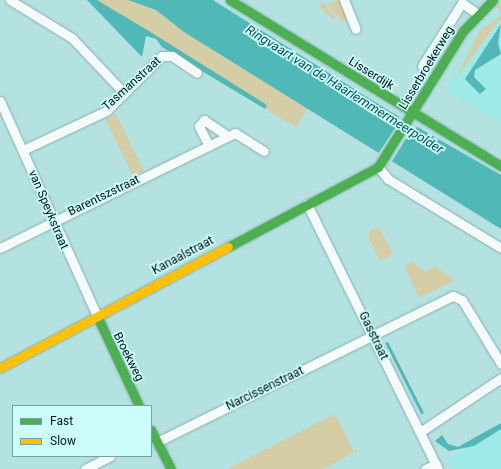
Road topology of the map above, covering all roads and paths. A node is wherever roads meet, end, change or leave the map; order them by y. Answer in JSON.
{"nodes":[{"id":1,"x":10,"y":0,"type":"edge"},
{"id":2,"x":230,"y":0,"type":"edge"},
{"id":3,"x":344,"y":0,"type":"edge"},
{"id":4,"x":493,"y":0,"type":"edge"},
{"id":5,"x":478,"y":14,"type":"junction"},
{"id":6,"x":356,"y":29,"type":"dead end"},
{"id":7,"x":422,"y":66,"type":"dead end"},
{"id":8,"x":198,"y":74,"type":"dead end"},
{"id":9,"x":124,"y":93,"type":"junction"},
{"id":10,"x":0,"y":101,"type":"edge"},
{"id":11,"x":411,"y":117,"type":"junction"},
{"id":12,"x":228,"y":136,"type":"junction"},
{"id":13,"x":209,"y":146,"type":"junction"},
{"id":14,"x":23,"y":150,"type":"junction"},
{"id":15,"x":264,"y":151,"type":"dead end"},
{"id":16,"x":386,"y":158,"type":"joint"},
{"id":17,"x":501,"y":166,"type":"edge"},
{"id":18,"x":378,"y":167,"type":"junction"},
{"id":19,"x":307,"y":204,"type":"junction"},
{"id":20,"x":53,"y":220,"type":"junction"},
{"id":21,"x":0,"y":248,"type":"edge"},
{"id":22,"x":501,"y":248,"type":"edge"},
{"id":23,"x":98,"y":318,"type":"junction"},
{"id":24,"x":373,"y":336,"type":"junction"},
{"id":25,"x":501,"y":364,"type":"edge"},
{"id":26,"x":0,"y":368,"type":"edge"},
{"id":27,"x":501,"y":378,"type":"edge"},
{"id":28,"x":139,"y":405,"type":"edge"},
{"id":29,"x":152,"y":432,"type":"edge"},
{"id":30,"x":420,"y":432,"type":"junction"},
{"id":31,"x":158,"y":442,"type":"junction"},
{"id":32,"x":108,"y":457,"type":"edge"},
{"id":33,"x":437,"y":466,"type":"edge"},
{"id":34,"x":85,"y":469,"type":"edge"},
{"id":35,"x":171,"y":469,"type":"edge"},
{"id":36,"x":425,"y":469,"type":"edge"}],
"edges":[{"from":1,"to":9,"type":"street"},
{"from":2,"to":11,"type":"main road","name":"Lisserdijk"},
{"from":3,"to":6,"type":"street"},
{"from":4,"to":5,"type":"main road","name":"Lisserbroekerweg"},
{"from":5,"to":7,"type":"street","name":"Lisserbroekerweg"},
{"from":5,"to":11,"type":"main road","name":"Lisserbroekerweg"},
{"from":8,"to":9,"type":"street","name":"Tasmanstraat"},
{"from":9,"to":14,"type":"street","name":"Tasmanstraat"},
{"from":10,"to":14,"type":"street","name":"van Speykstraat"},
{"from":11,"to":16,"type":"main road","name":"Lisserbroekerweg"},
{"from":11,"to":17,"type":"main road","name":"Lisserdijk"},
{"from":12,"to":13,"type":"street","name":"Barentszstraat"},
{"from":12,"to":13,"type":"street"},
{"from":12,"to":15,"type":"street"},
{"from":13,"to":20,"type":"street","name":"Barentszstraat"},
{"from":14,"to":20,"type":"street","name":"van Speykstraat"},
{"from":16,"to":18,"type":"main road","name":"Kanaalstraat"},
{"from":18,"to":19,"type":"main road","name":"Kanaalstraat"},
{"from":18,"to":22,"type":"street"},
{"from":19,"to":23,"type":"main road","name":"Kanaalstraat"},
{"from":19,"to":24,"type":"street","name":"Gasstraat"},
{"from":20,"to":21,"type":"street","name":"Barentszstraat"},
{"from":20,"to":23,"type":"street","name":"van Speykstraat"},
{"from":23,"to":26,"type":"main road","name":"Kanaalstraat"},
{"from":23,"to":28,"type":"main road","name":"Broekweg"},
{"from":24,"to":25,"type":"street","name":"Narcissenstraat"},
{"from":24,"to":30,"type":"street","name":"Gasstraat"},
{"from":24,"to":31,"type":"street","name":"Narcissenstraat"},
{"from":27,"to":30,"type":"street"},
{"from":29,"to":31,"type":"main road"},
{"from":30,"to":33,"type":"street","name":"Gasstraat"},
{"from":31,"to":35,"type":"main road"},
{"from":32,"to":34,"type":"street"},
{"from":33,"to":36,"type":"street"}]}
